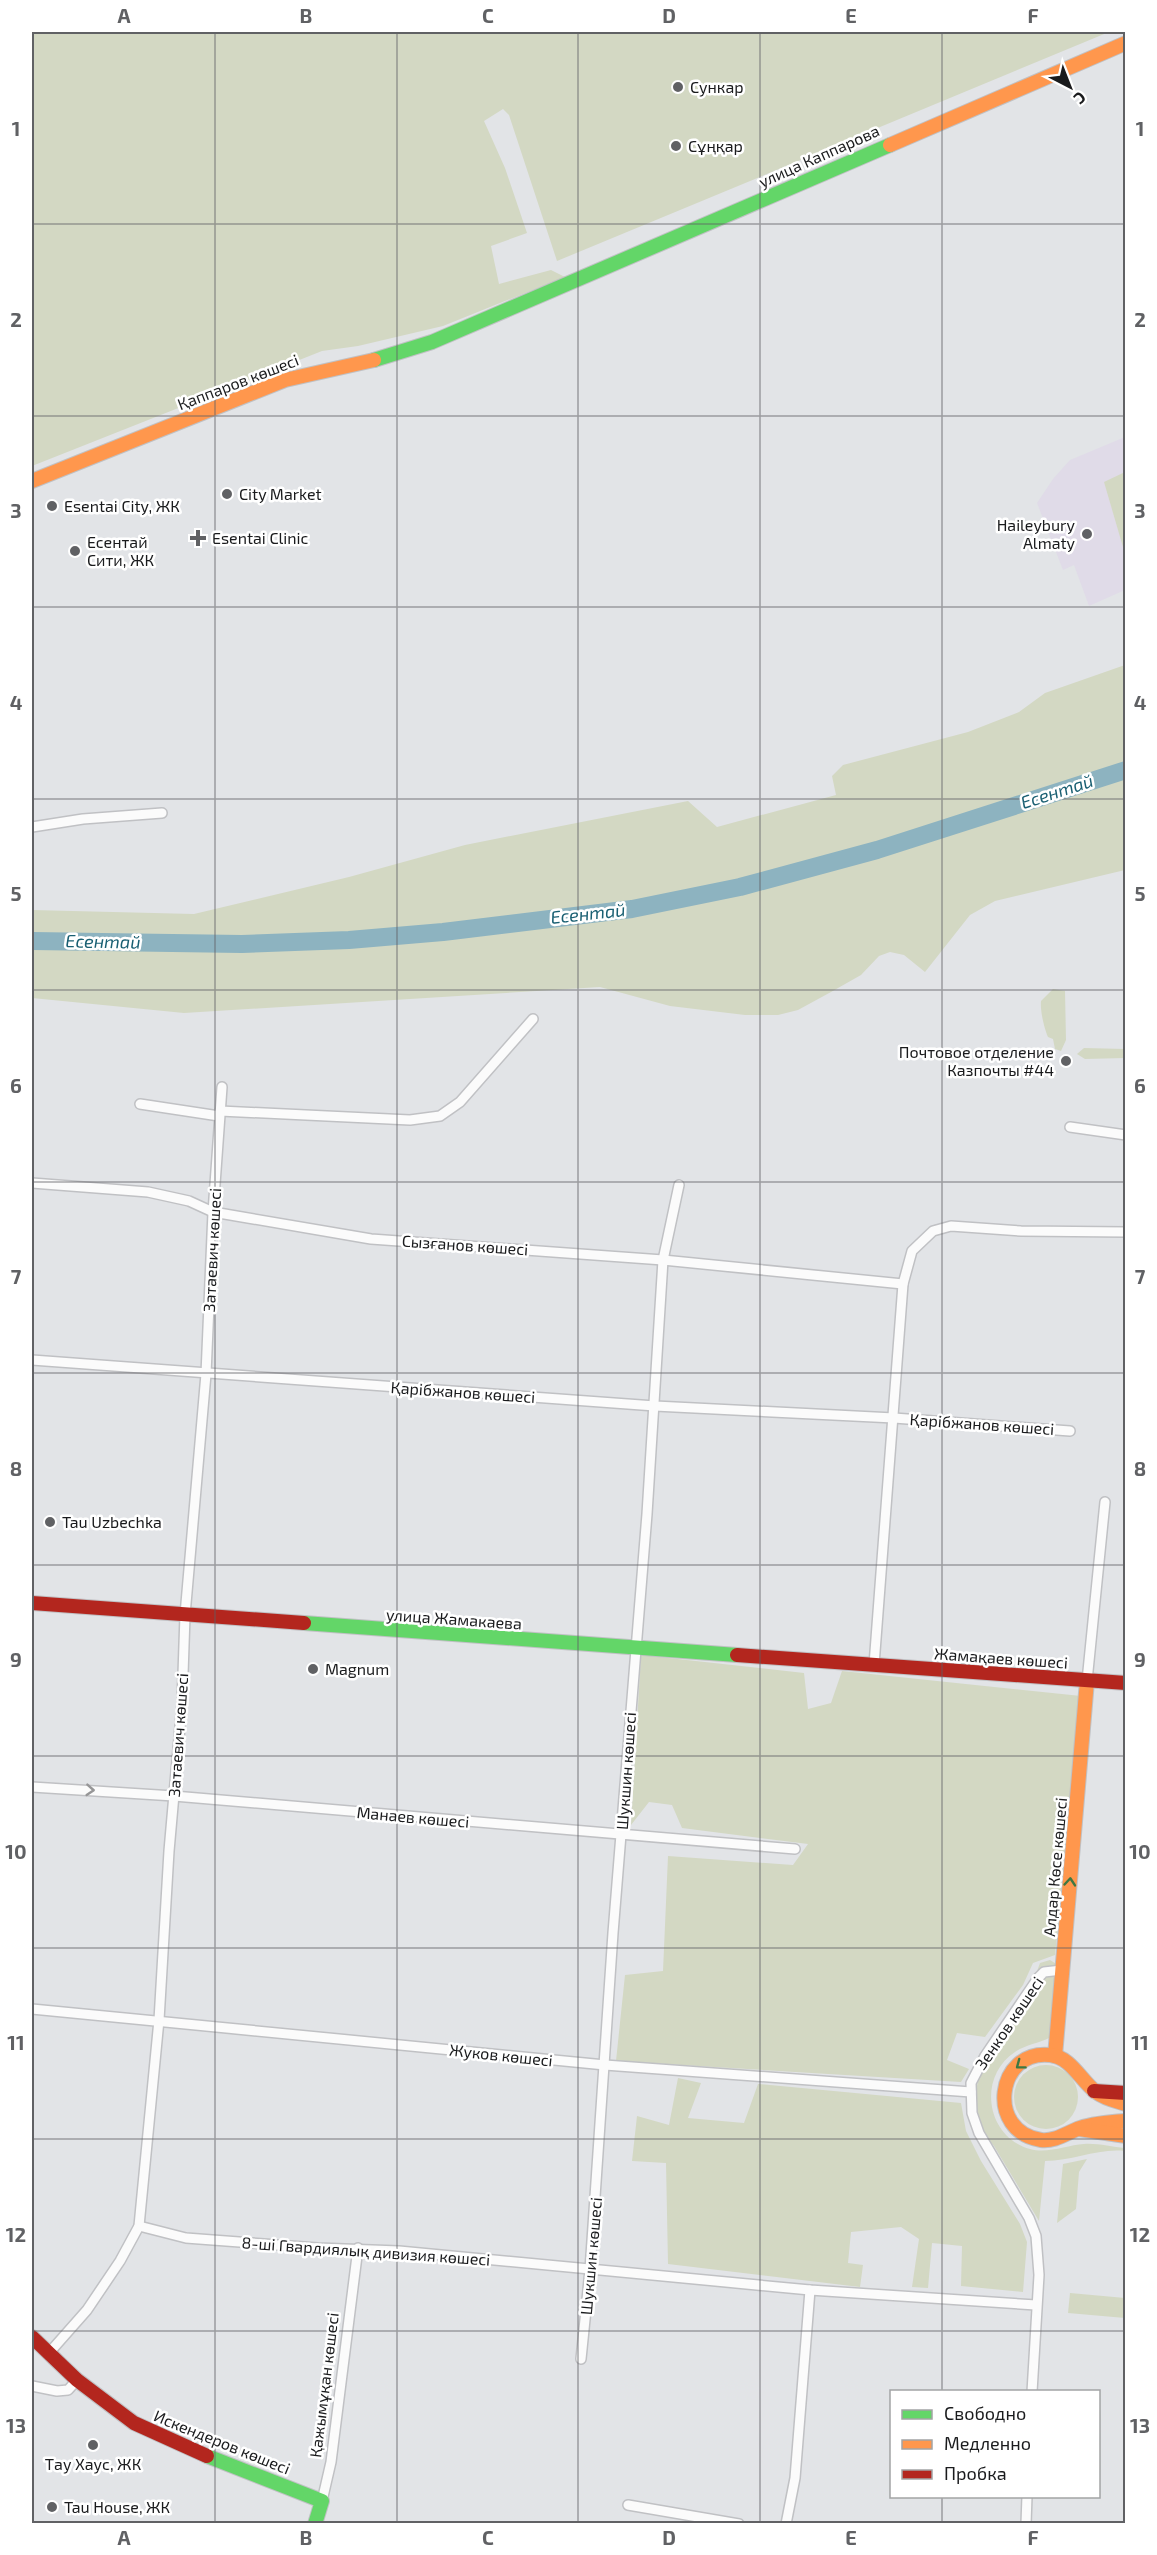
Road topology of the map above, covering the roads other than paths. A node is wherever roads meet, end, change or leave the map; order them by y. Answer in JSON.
{"nodes":[{"id":1,"x":1125,"y":43,"type":"edge"},
{"id":2,"x":526,"y":302,"type":"joint"},
{"id":3,"x":32,"y":481,"type":"edge"},
{"id":4,"x":162,"y":813,"type":"dead end"},
{"id":5,"x":32,"y":826,"type":"edge"},
{"id":6,"x":533,"y":1019,"type":"dead end"},
{"id":7,"x":222,"y":1087,"type":"dead end"},
{"id":8,"x":140,"y":1104,"type":"dead end"},
{"id":9,"x":220,"y":1113,"type":"junction"},
{"id":10,"x":1070,"y":1127,"type":"dead end"},
{"id":11,"x":1125,"y":1134,"type":"edge"},
{"id":12,"x":32,"y":1183,"type":"edge"},
{"id":13,"x":679,"y":1185,"type":"dead end"},
{"id":14,"x":213,"y":1212,"type":"junction"},
{"id":15,"x":1125,"y":1232,"type":"edge"},
{"id":16,"x":663,"y":1260,"type":"junction"},
{"id":17,"x":903,"y":1284,"type":"junction"},
{"id":18,"x":32,"y":1360,"type":"edge"},
{"id":19,"x":207,"y":1374,"type":"junction"},
{"id":20,"x":655,"y":1406,"type":"junction"},
{"id":21,"x":894,"y":1418,"type":"junction"},
{"id":22,"x":1070,"y":1431,"type":"dead end"},
{"id":23,"x":1105,"y":1502,"type":"dead end"},
{"id":24,"x":32,"y":1603,"type":"edge"},
{"id":25,"x":185,"y":1615,"type":"junction"},
{"id":26,"x":635,"y":1648,"type":"junction"},
{"id":27,"x":874,"y":1665,"type":"junction"},
{"id":28,"x":1087,"y":1681,"type":"junction"},
{"id":29,"x":1125,"y":1683,"type":"edge"},
{"id":30,"x":32,"y":1787,"type":"edge"},
{"id":31,"x":174,"y":1796,"type":"junction"},
{"id":32,"x":622,"y":1835,"type":"junction"},
{"id":33,"x":795,"y":1850,"type":"dead end"},
{"id":34,"x":1062,"y":1970,"type":"junction"},
{"id":35,"x":32,"y":2009,"type":"edge"},
{"id":36,"x":159,"y":2020,"type":"junction"},
{"id":37,"x":1055,"y":2056,"type":"junction"},
{"id":38,"x":605,"y":2065,"type":"junction"},
{"id":39,"x":1094,"y":2091,"type":"junction"},
{"id":40,"x":971,"y":2092,"type":"junction"},
{"id":41,"x":1125,"y":2093,"type":"edge"},
{"id":42,"x":1125,"y":2104,"type":"edge"},
{"id":43,"x":1125,"y":2121,"type":"edge"},
{"id":44,"x":1079,"y":2129,"type":"junction"},
{"id":45,"x":1125,"y":2136,"type":"edge"},
{"id":46,"x":139,"y":2226,"type":"junction"},
{"id":47,"x":358,"y":2248,"type":"junction"},
{"id":48,"x":590,"y":2270,"type":"junction"},
{"id":49,"x":810,"y":2290,"type":"junction"},
{"id":50,"x":1036,"y":2305,"type":"junction"},
{"id":51,"x":32,"y":2337,"type":"edge"},
{"id":52,"x":49,"y":2353,"type":"junction"},
{"id":53,"x":581,"y":2359,"type":"dead end"},
{"id":54,"x":77,"y":2380,"type":"junction"},
{"id":55,"x":32,"y":2385,"type":"edge"},
{"id":56,"x":1032,"y":2390,"type":"edge"},
{"id":57,"x":1027,"y":2498,"type":"edge"},
{"id":58,"x":322,"y":2500,"type":"junction"},
{"id":59,"x":628,"y":2505,"type":"dead end"},
{"id":60,"x":315,"y":2523,"type":"edge"},
{"id":61,"x":739,"y":2523,"type":"edge"},
{"id":62,"x":786,"y":2523,"type":"edge"},
{"id":63,"x":1026,"y":2523,"type":"edge"}],
"edges":[{"from":1,"to":2,"type":"street","name":"улица Каппарова"},
{"from":2,"to":3,"type":"street","name":"Қаппаров көшесі"},
{"from":4,"to":5,"type":"street"},
{"from":6,"to":9,"type":"street"},
{"from":7,"to":9,"type":"street","name":"Затаевич көшесі"},
{"from":8,"to":9,"type":"street"},
{"from":9,"to":14,"type":"street","name":"Затаевич көшесі"},
{"from":10,"to":11,"type":"street"},
{"from":12,"to":14,"type":"street","name":"Сызғанов көшесі"},
{"from":13,"to":16,"type":"street","name":"Шукшин көшесі"},
{"from":14,"to":16,"type":"street","name":"Сызғанов көшесі"},
{"from":14,"to":19,"type":"street","name":"Затаевич көшесі"},
{"from":15,"to":17,"type":"street","name":"Қарібжанов көшесі"},
{"from":16,"to":17,"type":"street","name":"Сызғанов көшесі"},
{"from":16,"to":20,"type":"street","name":"Шукшин көшесі"},
{"from":17,"to":21,"type":"street","name":"Қарібжанов көшесі"},
{"from":18,"to":19,"type":"street","name":"Қарібжанов көшесі"},
{"from":19,"to":20,"type":"street","name":"Қарібжанов көшесі"},
{"from":19,"to":25,"type":"street","name":"Затаевич көшесі"},
{"from":20,"to":21,"type":"street","name":"Қарібжанов көшесі"},
{"from":20,"to":26,"type":"street","name":"Шукшин көшесі"},
{"from":21,"to":22,"type":"street","name":"Қарібжанов көшесі"},
{"from":21,"to":27,"type":"street","name":"Қарібжанов көшесі"},
{"from":23,"to":28,"type":"street"},
{"from":24,"to":25,"type":"street","name":"улица Жамакаева"},
{"from":25,"to":26,"type":"street","name":"улица Жамакаева"},
{"from":25,"to":31,"type":"street","name":"Затаевич көшесі"},
{"from":26,"to":27,"type":"street","name":"улица Жамакаева"},
{"from":26,"to":32,"type":"street","name":"Шукшин көшесі"},
{"from":27,"to":28,"type":"street","name":"Жамақаев көшесі"},
{"from":28,"to":29,"type":"street","name":"Жамақаев көшесі"},
{"from":34,"to":28,"type":"street","name":"Алдар Көсе көшесі","one_way":true},
{"from":30,"to":31,"type":"street","name":"Манаев көшесі","one_way":true},
{"from":31,"to":32,"type":"street","name":"Манаев көшесі"},
{"from":31,"to":36,"type":"street","name":"Затаевич көшесі"},
{"from":32,"to":33,"type":"street","name":"Манаев көшесі"},
{"from":32,"to":38,"type":"street","name":"Шукшин көшесі"},
{"from":34,"to":37,"type":"street","name":"Алдар Көсе көшесі"},
{"from":34,"to":40,"type":"street","name":"Зенков көшесі"},
{"from":35,"to":36,"type":"street","name":"Жуков көшесі"},
{"from":36,"to":38,"type":"street","name":"Жуков көшесі"},
{"from":36,"to":46,"type":"street","name":"Затаевич көшесі"},
{"from":37,"to":39,"type":"street"},
{"from":37,"to":44,"type":"street","one_way":true},
{"from":38,"to":40,"type":"street","name":"Жуков көшесі"},
{"from":38,"to":48,"type":"street","name":"Шукшин көшесі"},
{"from":39,"to":41,"type":"street"},
{"from":39,"to":42,"type":"street"},
{"from":40,"to":50,"type":"street"},
{"from":43,"to":44,"type":"street"},
{"from":44,"to":45,"type":"street"},
{"from":46,"to":47,"type":"street","name":"8-ші Гвардиялық дивизия көшесі"},
{"from":46,"to":52,"type":"street","name":"Затаевич көшесі"},
{"from":47,"to":48,"type":"street","name":"8-ші Гвардиялық дивизия көшесі"},
{"from":47,"to":58,"type":"street","name":"Қажымұқан көшесі"},
{"from":48,"to":49,"type":"street","name":"8-ші Гвардиялық дивизия көшесі"},
{"from":48,"to":53,"type":"street","name":"Шукшин көшесі"},
{"from":49,"to":50,"type":"street","name":"8-ші Гвардиялық дивизия көшесі"},
{"from":49,"to":62,"type":"street"},
{"from":50,"to":56,"type":"street"},
{"from":51,"to":52,"type":"street","name":"Искендеров көшесі"},
{"from":52,"to":54,"type":"street","name":"Искендеров көшесі"},
{"from":54,"to":55,"type":"street"},
{"from":54,"to":58,"type":"street","name":"Искендеров көшесі"},
{"from":57,"to":63,"type":"street"},
{"from":58,"to":60,"type":"street","name":"Қажымұқан көшесі"},
{"from":59,"to":61,"type":"street"}]}
